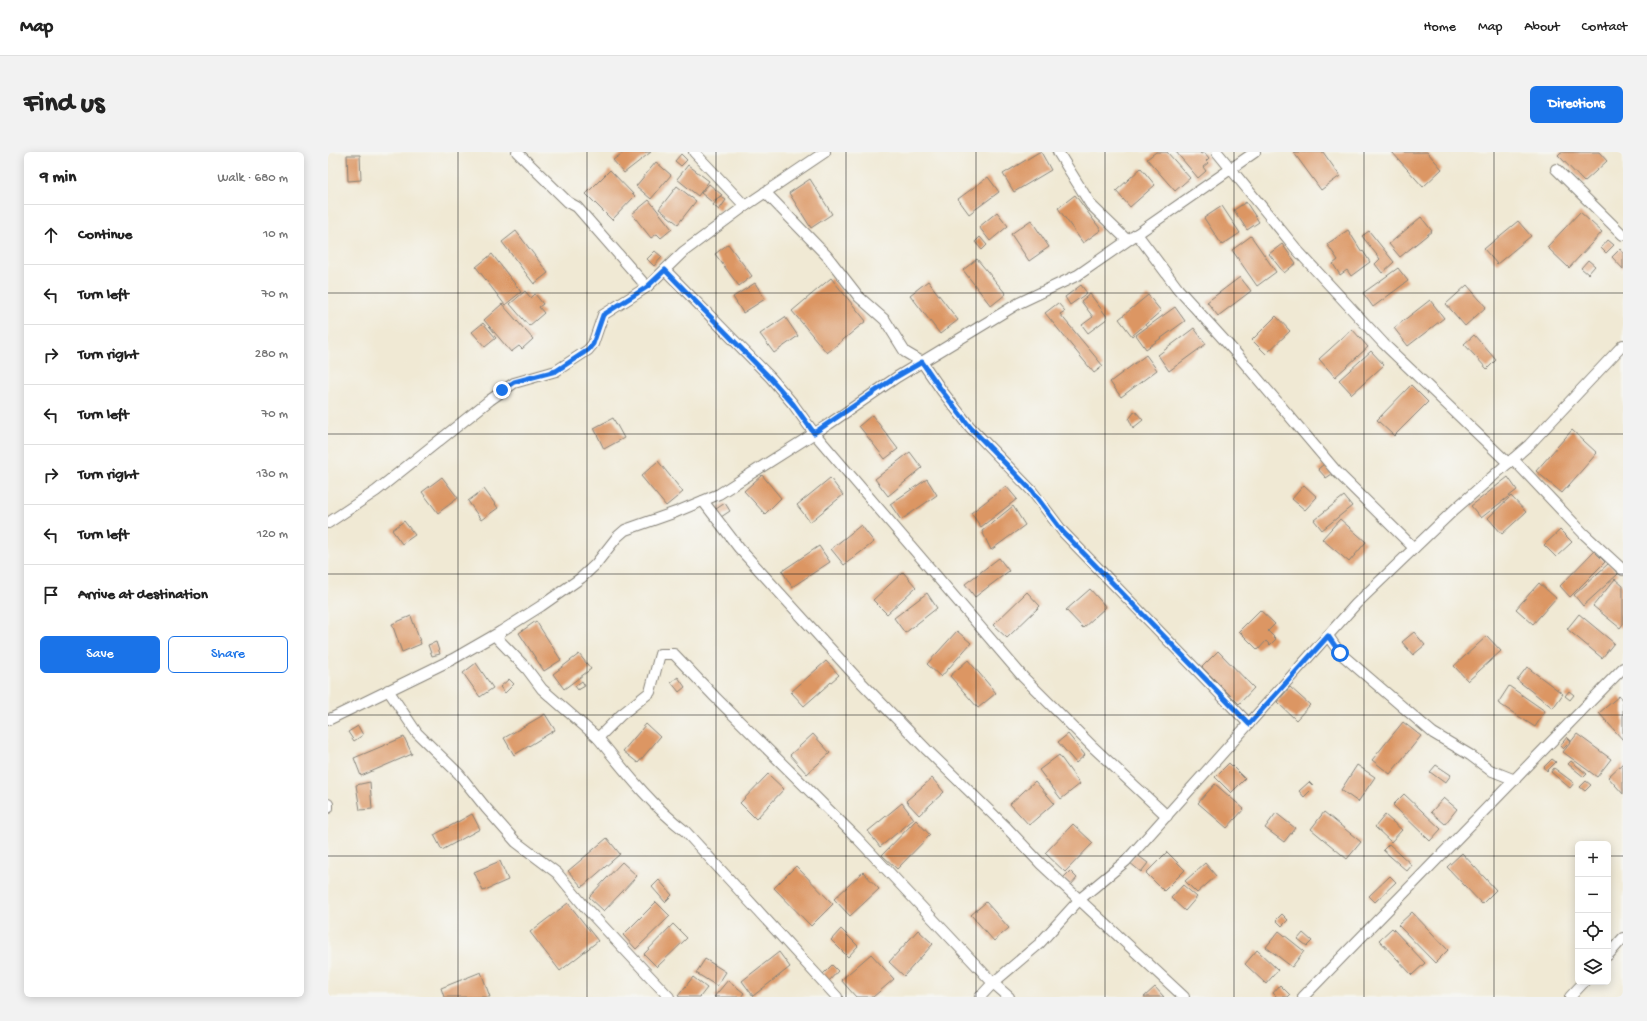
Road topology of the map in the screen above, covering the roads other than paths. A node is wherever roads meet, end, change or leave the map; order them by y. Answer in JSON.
{"nodes":[{"id":1,"x":517,"y":152,"type":"edge"},
{"id":2,"x":694,"y":152,"type":"edge"},
{"id":3,"x":825,"y":152,"type":"edge"},
{"id":4,"x":1058,"y":152,"type":"edge"},
{"id":5,"x":1217,"y":152,"type":"edge"},
{"id":6,"x":1256,"y":152,"type":"edge"},
{"id":7,"x":1231,"y":169,"type":"junction"},
{"id":8,"x":1556,"y":169,"type":"dead end"},
{"id":9,"x":765,"y":192,"type":"junction"},
{"id":10,"x":745,"y":206,"type":"junction"},
{"id":11,"x":1137,"y":234,"type":"junction"},
{"id":12,"x":1623,"y":235,"type":"edge"},
{"id":13,"x":1127,"y":240,"type":"junction"},
{"id":14,"x":665,"y":270,"type":"junction"},
{"id":15,"x":647,"y":287,"type":"junction"},
{"id":16,"x":1623,"y":345,"type":"edge"},
{"id":17,"x":922,"y":362,"type":"junction"},
{"id":18,"x":814,"y":433,"type":"junction"},
{"id":19,"x":1510,"y":461,"type":"junction"},
{"id":20,"x":703,"y":501,"type":"junction"},
{"id":21,"x":328,"y":523,"type":"edge"},
{"id":22,"x":1414,"y":548,"type":"junction"},
{"id":23,"x":1623,"y":570,"type":"edge"},
{"id":24,"x":500,"y":632,"type":"junction"},
{"id":25,"x":1328,"y":636,"type":"junction"},
{"id":26,"x":1623,"y":668,"type":"edge"},
{"id":27,"x":388,"y":690,"type":"junction"},
{"id":28,"x":328,"y":720,"type":"edge"},
{"id":29,"x":1249,"y":724,"type":"junction"},
{"id":30,"x":598,"y":738,"type":"junction"},
{"id":31,"x":1515,"y":780,"type":"junction"},
{"id":32,"x":328,"y":804,"type":"edge"},
{"id":33,"x":328,"y":808,"type":"edge"},
{"id":34,"x":1167,"y":816,"type":"junction"},
{"id":35,"x":1080,"y":899,"type":"junction"},
{"id":36,"x":1623,"y":938,"type":"edge"},
{"id":37,"x":1611,"y":952,"type":"edge"},
{"id":38,"x":993,"y":983,"type":"junction"},
{"id":39,"x":1581,"y":985,"type":"edge"},
{"id":40,"x":669,"y":997,"type":"edge"},
{"id":41,"x":837,"y":997,"type":"edge"},
{"id":42,"x":980,"y":997,"type":"edge"},
{"id":43,"x":1009,"y":997,"type":"edge"},
{"id":44,"x":1184,"y":997,"type":"edge"},
{"id":45,"x":1303,"y":997,"type":"edge"},
{"id":46,"x":1570,"y":997,"type":"edge"}],
"edges":[{"from":1,"to":15,"type":"street"},
{"from":2,"to":10,"type":"street"},
{"from":3,"to":9,"type":"street"},
{"from":4,"to":13,"type":"street"},
{"from":5,"to":7,"type":"street"},
{"from":6,"to":7,"type":"street"},
{"from":7,"to":11,"type":"street"},
{"from":7,"to":19,"type":"street"},
{"from":8,"to":12,"type":"street"},
{"from":9,"to":10,"type":"street"},
{"from":9,"to":17,"type":"street"},
{"from":10,"to":14,"type":"street"},
{"from":11,"to":13,"type":"street"},
{"from":11,"to":22,"type":"street"},
{"from":13,"to":17,"type":"street"},
{"from":14,"to":15,"type":"street"},
{"from":14,"to":18,"type":"street"},
{"from":15,"to":21,"type":"street"},
{"from":16,"to":19,"type":"street"},
{"from":17,"to":18,"type":"street"},
{"from":17,"to":29,"type":"street"},
{"from":18,"to":20,"type":"street"},
{"from":18,"to":34,"type":"street"},
{"from":19,"to":22,"type":"street"},
{"from":19,"to":23,"type":"street"},
{"from":20,"to":24,"type":"street"},
{"from":20,"to":35,"type":"street"},
{"from":22,"to":25,"type":"street"},
{"from":24,"to":27,"type":"street"},
{"from":24,"to":30,"type":"street"},
{"from":25,"to":29,"type":"street"},
{"from":25,"to":31,"type":"street"},
{"from":26,"to":31,"type":"street"},
{"from":27,"to":28,"type":"street"},
{"from":27,"to":40,"type":"street"},
{"from":29,"to":34,"type":"street"},
{"from":30,"to":38,"type":"street"},
{"from":30,"to":41,"type":"street"},
{"from":31,"to":45,"type":"street"},
{"from":32,"to":33,"type":"street"},
{"from":34,"to":35,"type":"street"},
{"from":35,"to":38,"type":"street"},
{"from":35,"to":44,"type":"street"},
{"from":36,"to":37,"type":"street"},
{"from":38,"to":42,"type":"street"},
{"from":38,"to":43,"type":"street"},
{"from":39,"to":46,"type":"street"}]}
